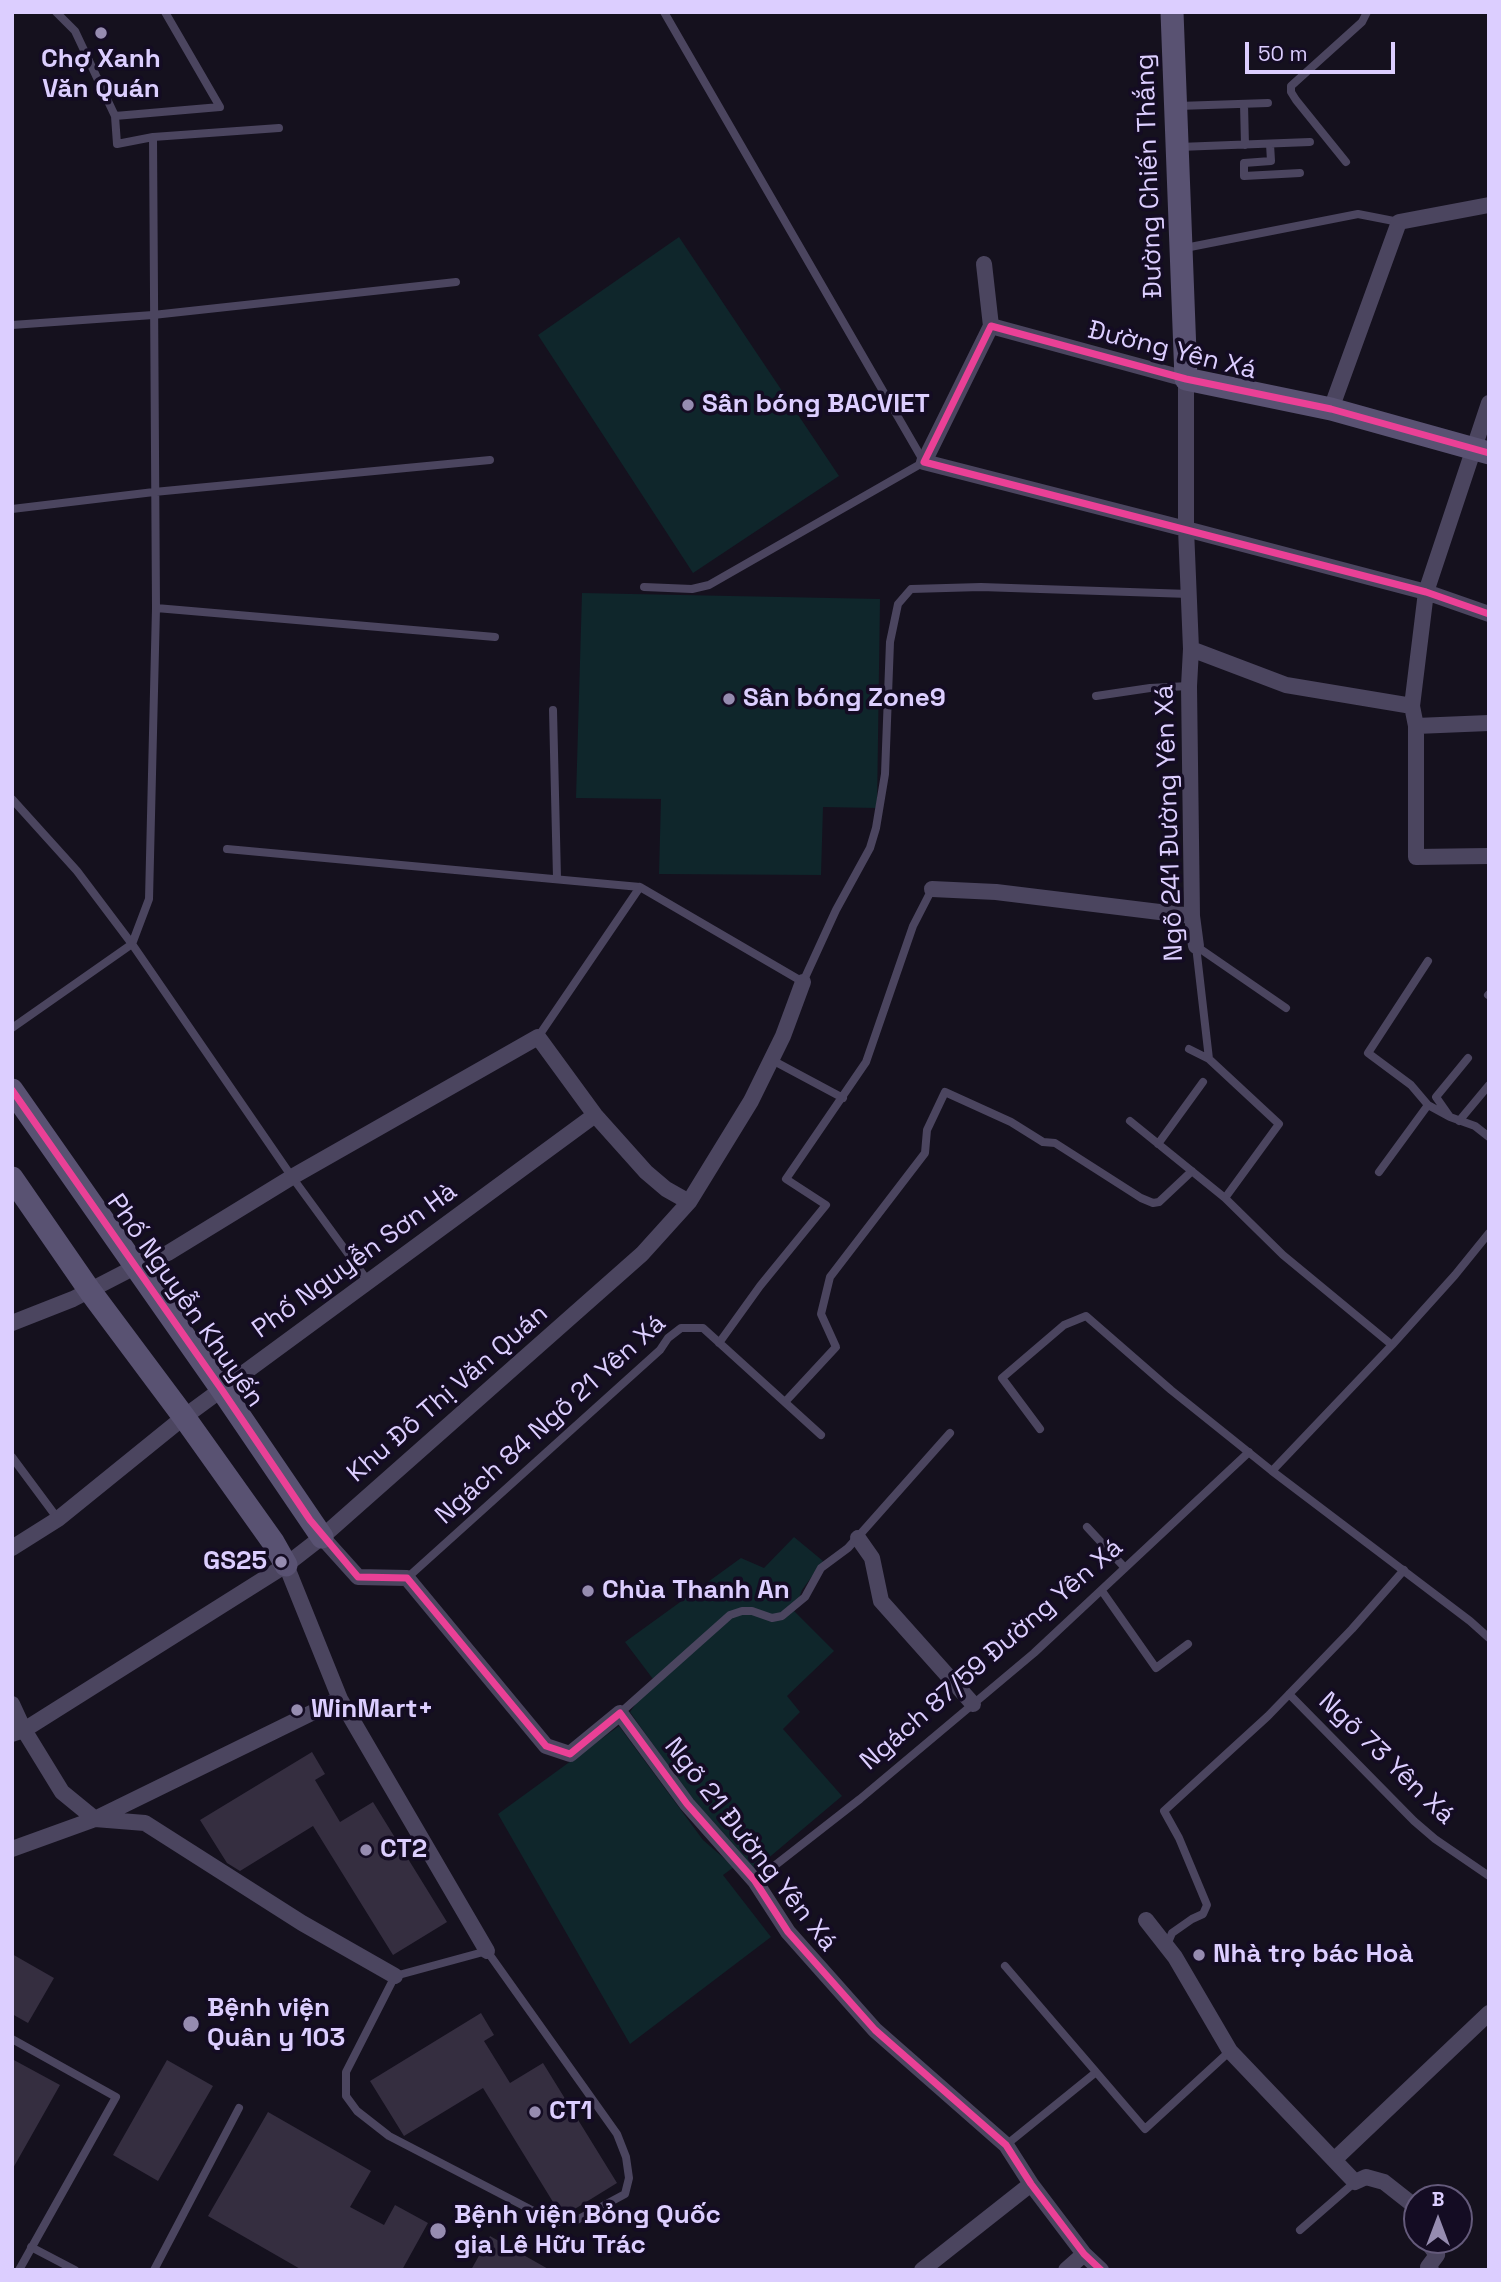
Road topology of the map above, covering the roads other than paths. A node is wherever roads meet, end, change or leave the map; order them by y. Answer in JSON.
{"nodes":[{"id":1,"x":56,"y":12,"type":"edge"},
{"id":2,"x":165,"y":12,"type":"edge"},
{"id":3,"x":664,"y":12,"type":"edge"},
{"id":4,"x":1172,"y":12,"type":"edge"},
{"id":5,"x":1367,"y":12,"type":"edge"},
{"id":6,"x":1268,"y":103,"type":"dead end"},
{"id":7,"x":1244,"y":104,"type":"junction"},
{"id":8,"x":1175,"y":106,"type":"junction"},
{"id":9,"x":115,"y":116,"type":"junction"},
{"id":10,"x":279,"y":128,"type":"dead end"},
{"id":11,"x":153,"y":137,"type":"junction"},
{"id":12,"x":1310,"y":142,"type":"dead end"},
{"id":13,"x":1270,"y":144,"type":"junction"},
{"id":14,"x":1245,"y":145,"type":"junction"},
{"id":15,"x":1176,"y":147,"type":"junction"},
{"id":16,"x":1346,"y":162,"type":"dead end"},
{"id":17,"x":1300,"y":173,"type":"dead end"},
{"id":18,"x":1489,"y":205,"type":"edge"},
{"id":19,"x":1399,"y":222,"type":"junction"},
{"id":20,"x":1182,"y":248,"type":"junction"},
{"id":21,"x":984,"y":264,"type":"dead end"},
{"id":22,"x":456,"y":282,"type":"dead end"},
{"id":23,"x":153,"y":315,"type":"junction"},
{"id":24,"x":12,"y":325,"type":"edge"},
{"id":25,"x":991,"y":326,"type":"junction"},
{"id":26,"x":1186,"y":379,"type":"junction"},
{"id":27,"x":1489,"y":403,"type":"edge"},
{"id":28,"x":1331,"y":409,"type":"junction"},
{"id":29,"x":1481,"y":451,"type":"edge"},
{"id":30,"x":490,"y":460,"type":"dead end"},
{"id":31,"x":924,"y":462,"type":"junction"},
{"id":32,"x":154,"y":492,"type":"junction"},
{"id":33,"x":12,"y":509,"type":"edge"},
{"id":34,"x":1186,"y":529,"type":"junction"},
{"id":35,"x":644,"y":587,"type":"dead end"},
{"id":36,"x":1426,"y":592,"type":"junction"},
{"id":37,"x":1189,"y":594,"type":"junction"},
{"id":38,"x":156,"y":608,"type":"junction"},
{"id":39,"x":1489,"y":614,"type":"edge"},
{"id":40,"x":495,"y":637,"type":"dead end"},
{"id":41,"x":1191,"y":649,"type":"junction"},
{"id":42,"x":1189,"y":686,"type":"junction"},
{"id":43,"x":1096,"y":696,"type":"dead end"},
{"id":44,"x":1412,"y":706,"type":"junction"},
{"id":45,"x":552,"y":710,"type":"dead end"},
{"id":46,"x":1489,"y":723,"type":"edge"},
{"id":47,"x":1416,"y":726,"type":"junction"},
{"id":48,"x":12,"y":799,"type":"edge"},
{"id":49,"x":227,"y":849,"type":"dead end"},
{"id":50,"x":1489,"y":856,"type":"edge"},
{"id":51,"x":557,"y":878,"type":"junction"},
{"id":52,"x":640,"y":887,"type":"junction"},
{"id":53,"x":932,"y":889,"type":"joint"},
{"id":54,"x":1192,"y":916,"type":"junction"},
{"id":55,"x":132,"y":944,"type":"junction"},
{"id":56,"x":1196,"y":946,"type":"junction"},
{"id":57,"x":1428,"y":961,"type":"dead end"},
{"id":58,"x":803,"y":982,"type":"junction"},
{"id":59,"x":1286,"y":1008,"type":"dead end"},
{"id":60,"x":12,"y":1028,"type":"edge"},
{"id":61,"x":538,"y":1037,"type":"junction"},
{"id":62,"x":1189,"y":1049,"type":"dead end"},
{"id":63,"x":1468,"y":1058,"type":"dead end"},
{"id":64,"x":1209,"y":1059,"type":"junction"},
{"id":65,"x":772,"y":1060,"type":"junction"},
{"id":66,"x":1203,"y":1082,"type":"dead end"},
{"id":67,"x":1489,"y":1086,"type":"edge"},
{"id":68,"x":12,"y":1090,"type":"edge"},
{"id":69,"x":843,"y":1098,"type":"junction"},
{"id":70,"x":1428,"y":1105,"type":"junction"},
{"id":71,"x":595,"y":1115,"type":"junction"},
{"id":72,"x":1455,"y":1119,"type":"junction"},
{"id":73,"x":1130,"y":1121,"type":"dead end"},
{"id":74,"x":1489,"y":1137,"type":"edge"},
{"id":75,"x":1158,"y":1144,"type":"junction"},
{"id":76,"x":1192,"y":1171,"type":"junction"},
{"id":77,"x":1378,"y":1172,"type":"dead end"},
{"id":78,"x":292,"y":1177,"type":"junction"},
{"id":79,"x":12,"y":1178,"type":"edge"},
{"id":80,"x":1225,"y":1198,"type":"junction"},
{"id":81,"x":689,"y":1202,"type":"junction"},
{"id":82,"x":1488,"y":1237,"type":"edge"},
{"id":83,"x":135,"y":1267,"type":"junction"},
{"id":84,"x":368,"y":1282,"type":"junction"},
{"id":85,"x":90,"y":1291,"type":"junction"},
{"id":86,"x":12,"y":1323,"type":"edge"},
{"id":87,"x":719,"y":1343,"type":"junction"},
{"id":88,"x":1392,"y":1345,"type":"junction"},
{"id":89,"x":222,"y":1390,"type":"junction"},
{"id":90,"x":785,"y":1402,"type":"junction"},
{"id":91,"x":184,"y":1417,"type":"junction"},
{"id":92,"x":1040,"y":1429,"type":"dead end"},
{"id":93,"x":950,"y":1433,"type":"dead end"},
{"id":94,"x":821,"y":1435,"type":"dead end"},
{"id":95,"x":1249,"y":1452,"type":"junction"},
{"id":96,"x":12,"y":1457,"type":"edge"},
{"id":97,"x":1272,"y":1472,"type":"junction"},
{"id":98,"x":58,"y":1519,"type":"junction"},
{"id":99,"x":1087,"y":1527,"type":"dead end"},
{"id":100,"x":322,"y":1537,"type":"junction"},
{"id":101,"x":858,"y":1538,"type":"junction"},
{"id":102,"x":12,"y":1548,"type":"edge"},
{"id":103,"x":286,"y":1565,"type":"junction"},
{"id":104,"x":1125,"y":1568,"type":"junction"},
{"id":105,"x":1404,"y":1570,"type":"junction"},
{"id":106,"x":407,"y":1577,"type":"junction"},
{"id":107,"x":1102,"y":1591,"type":"junction"},
{"id":108,"x":1489,"y":1638,"type":"edge"},
{"id":109,"x":1188,"y":1644,"type":"dead end"},
{"id":110,"x":1289,"y":1694,"type":"junction"},
{"id":111,"x":340,"y":1699,"type":"junction"},
{"id":112,"x":12,"y":1704,"type":"edge"},
{"id":113,"x":973,"y":1704,"type":"junction"},
{"id":114,"x":620,"y":1713,"type":"junction"},
{"id":115,"x":18,"y":1732,"type":"edge"},
{"id":116,"x":95,"y":1819,"type":"junction"},
{"id":117,"x":12,"y":1849,"type":"edge"},
{"id":118,"x":1489,"y":1876,"type":"edge"},
{"id":119,"x":755,"y":1881,"type":"junction"},
{"id":120,"x":1146,"y":1920,"type":"dead end"},
{"id":121,"x":1167,"y":1945,"type":"junction"},
{"id":122,"x":487,"y":1951,"type":"junction"},
{"id":123,"x":1005,"y":1966,"type":"dead end"},
{"id":124,"x":395,"y":1976,"type":"junction"},
{"id":125,"x":1489,"y":2013,"type":"edge"},
{"id":126,"x":12,"y":2039,"type":"edge"},
{"id":127,"x":1230,"y":2051,"type":"junction"},
{"id":128,"x":1094,"y":2073,"type":"junction"},
{"id":129,"x":239,"y":2108,"type":"dead end"},
{"id":130,"x":1006,"y":2145,"type":"junction"},
{"id":131,"x":1334,"y":2160,"type":"junction"},
{"id":132,"x":1355,"y":2182,"type":"junction"},
{"id":133,"x":1031,"y":2184,"type":"junction"},
{"id":134,"x":1403,"y":2197,"type":"edge"},
{"id":135,"x":1300,"y":2230,"type":"dead end"},
{"id":136,"x":31,"y":2247,"type":"junction"},
{"id":137,"x":1084,"y":2254,"type":"junction"},
{"id":138,"x":1436,"y":2254,"type":"edge"},
{"id":139,"x":19,"y":2270,"type":"edge"},
{"id":140,"x":75,"y":2270,"type":"edge"},
{"id":141,"x":154,"y":2270,"type":"edge"},
{"id":142,"x":922,"y":2270,"type":"edge"},
{"id":143,"x":1066,"y":2270,"type":"edge"},
{"id":144,"x":1101,"y":2270,"type":"edge"},
{"id":145,"x":1431,"y":2270,"type":"edge"}],
"edges":[{"from":1,"to":9,"type":"lane"},
{"from":2,"to":9,"type":"lane"},
{"from":3,"to":31,"type":"lane"},
{"from":4,"to":8,"type":"street","name":"Đường Chiến Thắng"},
{"from":5,"to":16,"type":"lane"},
{"from":6,"to":7,"type":"lane"},
{"from":7,"to":8,"type":"lane"},
{"from":7,"to":14,"type":"lane"},
{"from":8,"to":15,"type":"street","name":"Đường Chiến Thắng"},
{"from":9,"to":11,"type":"lane"},
{"from":10,"to":11,"type":"lane"},
{"from":11,"to":23,"type":"lane"},
{"from":12,"to":13,"type":"lane"},
{"from":13,"to":14,"type":"lane"},
{"from":13,"to":17,"type":"lane"},
{"from":14,"to":15,"type":"lane"},
{"from":15,"to":20,"type":"street","name":"Đường Chiến Thắng"},
{"from":18,"to":19,"type":"street"},
{"from":19,"to":20,"type":"lane"},
{"from":19,"to":28,"type":"street"},
{"from":20,"to":26,"type":"street","name":"Đường Chiến Thắng"},
{"from":21,"to":25,"type":"street"},
{"from":22,"to":23,"type":"lane"},
{"from":23,"to":24,"type":"lane"},
{"from":23,"to":32,"type":"lane"},
{"from":25,"to":26,"type":"street","name":"Đường Yên Xá"},
{"from":25,"to":31,"type":"street"},
{"from":26,"to":28,"type":"street","name":"Đường Yên Xá"},
{"from":26,"to":34,"type":"street","name":"Ngõ 241 Đường Yên Xá"},
{"from":27,"to":29,"type":"street"},
{"from":28,"to":29,"type":"street","name":"Đường Yên Xá"},
{"from":29,"to":36,"type":"street"},
{"from":30,"to":32,"type":"lane"},
{"from":31,"to":34,"type":"street"},
{"from":31,"to":35,"type":"lane"},
{"from":32,"to":33,"type":"lane"},
{"from":32,"to":38,"type":"lane"},
{"from":34,"to":36,"type":"street"},
{"from":34,"to":37,"type":"street","name":"Ngõ 241 Đường Yên Xá"},
{"from":36,"to":39,"type":"street"},
{"from":36,"to":44,"type":"street"},
{"from":37,"to":41,"type":"street","name":"Ngõ 241 Đường Yên Xá"},
{"from":37,"to":58,"type":"lane"},
{"from":38,"to":40,"type":"lane"},
{"from":38,"to":55,"type":"lane"},
{"from":41,"to":42,"type":"street","name":"Ngõ 241 Đường Yên Xá"},
{"from":41,"to":44,"type":"street"},
{"from":42,"to":43,"type":"lane"},
{"from":42,"to":54,"type":"street","name":"Ngõ 241 Đường Yên Xá"},
{"from":44,"to":47,"type":"street"},
{"from":45,"to":51,"type":"lane"},
{"from":46,"to":47,"type":"street"},
{"from":47,"to":50,"type":"street"},
{"from":48,"to":55,"type":"lane"},
{"from":49,"to":51,"type":"lane"},
{"from":51,"to":52,"type":"lane"},
{"from":52,"to":58,"type":"lane"},
{"from":52,"to":61,"type":"lane"},
{"from":53,"to":54,"type":"street"},
{"from":53,"to":69,"type":"lane"},
{"from":54,"to":56,"type":"street","name":"Ngõ 241 Đường Yên Xá"},
{"from":55,"to":60,"type":"lane"},
{"from":55,"to":78,"type":"lane"},
{"from":56,"to":59,"type":"lane"},
{"from":56,"to":64,"type":"lane","name":"Ngõ 241 Đường Yên Xá"},
{"from":57,"to":70,"type":"lane"},
{"from":58,"to":65,"type":"street","name":"Khu Đô Thị Văn Quán"},
{"from":61,"to":71,"type":"street"},
{"from":61,"to":78,"type":"street"},
{"from":62,"to":64,"type":"lane"},
{"from":63,"to":72,"type":"lane"},
{"from":64,"to":80,"type":"lane"},
{"from":65,"to":69,"type":"lane"},
{"from":65,"to":81,"type":"street","name":"Khu Đô Thị Văn Quán"},
{"from":66,"to":75,"type":"lane"},
{"from":67,"to":72,"type":"lane"},
{"from":68,"to":83,"type":"street","name":"Phố Nguyễn Khuyến"},
{"from":69,"to":87,"type":"lane"},
{"from":70,"to":72,"type":"lane"},
{"from":70,"to":77,"type":"lane"},
{"from":71,"to":81,"type":"street"},
{"from":71,"to":84,"type":"street","name":"Phố Nguyễn Sơn Hà"},
{"from":72,"to":74,"type":"lane"},
{"from":73,"to":75,"type":"lane"},
{"from":75,"to":76,"type":"lane"},
{"from":76,"to":80,"type":"lane"},
{"from":76,"to":90,"type":"lane"},
{"from":78,"to":83,"type":"street"},
{"from":78,"to":84,"type":"lane"},
{"from":79,"to":85,"type":"street"},
{"from":80,"to":88,"type":"lane"},
{"from":81,"to":100,"type":"street","name":"Khu Đô Thị Văn Quán"},
{"from":82,"to":88,"type":"lane"},
{"from":83,"to":85,"type":"street"},
{"from":83,"to":89,"type":"street","name":"Phố Nguyễn Khuyến"},
{"from":84,"to":89,"type":"street","name":"Phố Nguyễn Sơn Hà"},
{"from":85,"to":86,"type":"street"},
{"from":85,"to":91,"type":"street"},
{"from":87,"to":90,"type":"lane","name":"Ngách 84 Ngõ 21 Yên Xá"},
{"from":87,"to":106,"type":"lane","name":"Ngách 84 Ngõ 21 Yên Xá"},
{"from":88,"to":97,"type":"lane"},
{"from":89,"to":91,"type":"street","name":"Phố Nguyễn Sơn Hà"},
{"from":89,"to":100,"type":"street","name":"Phố Nguyễn Khuyến"},
{"from":90,"to":94,"type":"lane","name":"Ngách 84 Ngõ 21 Yên Xá"},
{"from":91,"to":98,"type":"street","name":"Phố Nguyễn Sơn Hà"},
{"from":91,"to":103,"type":"street"},
{"from":92,"to":95,"type":"lane"},
{"from":93,"to":101,"type":"lane"},
{"from":95,"to":97,"type":"lane"},
{"from":95,"to":104,"type":"lane","name":"Ngách 87/59 Đường Yên Xá"},
{"from":96,"to":98,"type":"lane"},
{"from":97,"to":105,"type":"lane"},
{"from":98,"to":102,"type":"street","name":"Phố Nguyễn Sơn Hà"},
{"from":99,"to":104,"type":"lane"},
{"from":100,"to":103,"type":"street","name":"Khu Đô Thị Văn Quán"},
{"from":100,"to":106,"type":"street"},
{"from":101,"to":113,"type":"street"},
{"from":101,"to":114,"type":"lane"},
{"from":103,"to":111,"type":"street"},
{"from":103,"to":115,"type":"street","name":"Khu Đô Thị Văn Quán"},
{"from":104,"to":107,"type":"lane","name":"Ngách 87/59 Đường Yên Xá"},
{"from":105,"to":108,"type":"lane"},
{"from":105,"to":110,"type":"lane"},
{"from":106,"to":114,"type":"street"},
{"from":107,"to":109,"type":"lane"},
{"from":107,"to":113,"type":"lane","name":"Ngách 87/59 Đường Yên Xá"},
{"from":110,"to":118,"type":"lane","name":"Ngõ 73 Yên Xá"},
{"from":110,"to":121,"type":"lane"},
{"from":111,"to":116,"type":"street"},
{"from":111,"to":122,"type":"street"},
{"from":112,"to":115,"type":"street"},
{"from":113,"to":119,"type":"lane","name":"Ngách 87/59 Đường Yên Xá"},
{"from":114,"to":119,"type":"street","name":"Ngõ 21 Đường Yên Xá"},
{"from":115,"to":116,"type":"street"},
{"from":116,"to":117,"type":"street"},
{"from":116,"to":124,"type":"street"},
{"from":119,"to":130,"type":"street","name":"Ngõ 21 Đường Yên Xá"},
{"from":120,"to":121,"type":"street"},
{"from":121,"to":127,"type":"street"},
{"from":122,"to":124,"type":"lane"},
{"from":122,"to":124,"type":"lane"},
{"from":123,"to":128,"type":"lane"},
{"from":125,"to":131,"type":"street"},
{"from":126,"to":136,"type":"lane"},
{"from":127,"to":128,"type":"lane"},
{"from":127,"to":131,"type":"street"},
{"from":128,"to":130,"type":"lane"},
{"from":129,"to":141,"type":"lane"},
{"from":130,"to":133,"type":"street","name":"Ngõ 21 Đường Yên Xá"},
{"from":131,"to":132,"type":"street"},
{"from":132,"to":134,"type":"street"},
{"from":132,"to":135,"type":"lane"},
{"from":133,"to":137,"type":"street","name":"Ngõ 21 Đường Yên Xá"},
{"from":133,"to":142,"type":"street"},
{"from":136,"to":139,"type":"lane"},
{"from":136,"to":140,"type":"lane"},
{"from":137,"to":143,"type":"street"},
{"from":137,"to":144,"type":"street","name":"Ngõ 21 Đường Yên Xá"},
{"from":138,"to":145,"type":"street"}]}
